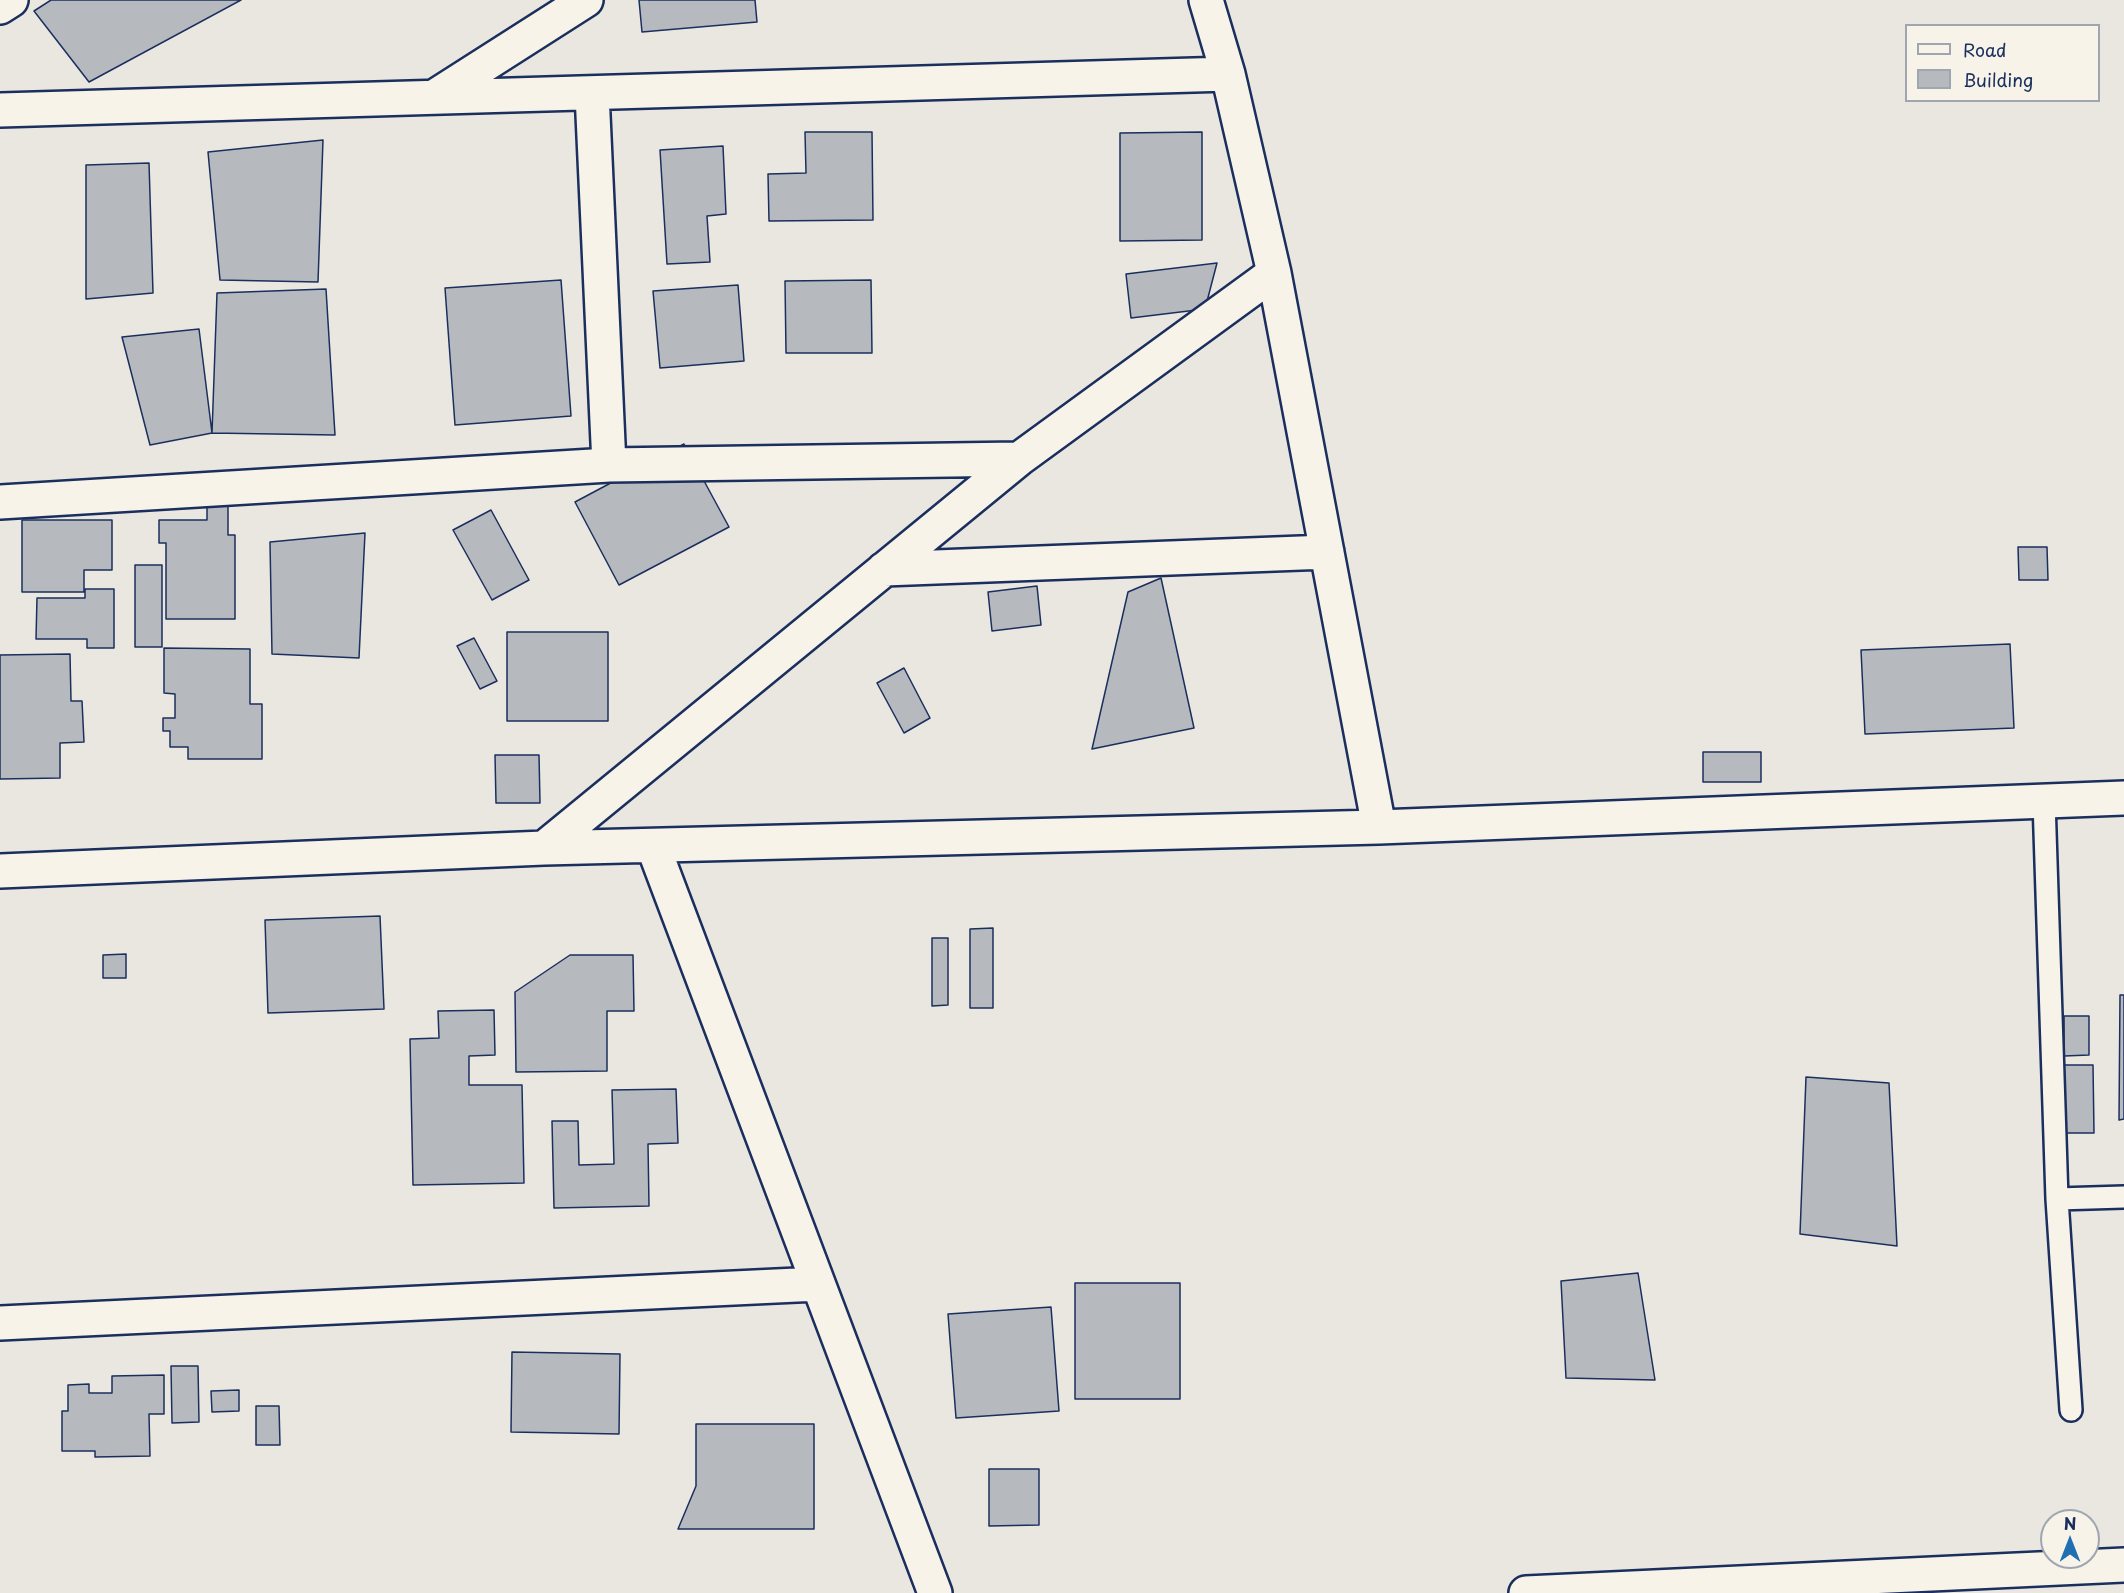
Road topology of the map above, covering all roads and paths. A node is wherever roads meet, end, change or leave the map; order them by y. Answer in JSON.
{"nodes":[{"id":1,"x":11,"y":0,"type":"edge"},
{"id":2,"x":586,"y":0,"type":"edge"},
{"id":3,"x":1206,"y":0,"type":"edge"},
{"id":4,"x":0,"y":7,"type":"edge"},
{"id":5,"x":1228,"y":74,"type":"junction"},
{"id":6,"x":592,"y":93,"type":"junction"},
{"id":7,"x":434,"y":98,"type":"junction"},
{"id":8,"x":0,"y":110,"type":"edge"},
{"id":9,"x":1274,"y":273,"type":"junction"},
{"id":10,"x":1019,"y":459,"type":"junction"},
{"id":11,"x":609,"y":465,"type":"junction"},
{"id":12,"x":0,"y":502,"type":"edge"},
{"id":13,"x":1327,"y":552,"type":"junction"},
{"id":14,"x":884,"y":569,"type":"junction"},
{"id":15,"x":2124,"y":798,"type":"edge"},
{"id":16,"x":2044,"y":801,"type":"junction"},
{"id":17,"x":1379,"y":826,"type":"junction"},
{"id":18,"x":653,"y":846,"type":"junction"},
{"id":19,"x":544,"y":848,"type":"junction"},
{"id":20,"x":0,"y":871,"type":"edge"},
{"id":21,"x":2124,"y":1197,"type":"edge"},
{"id":22,"x":2057,"y":1199,"type":"junction"},
{"id":23,"x":818,"y":1284,"type":"junction"},
{"id":24,"x":0,"y":1323,"type":"edge"},
{"id":25,"x":2071,"y":1410,"type":"dead end"},
{"id":26,"x":2124,"y":1565,"type":"edge"},
{"id":27,"x":1993,"y":1582,"type":"edge"},
{"id":28,"x":935,"y":1593,"type":"edge"},
{"id":29,"x":1526,"y":1593,"type":"edge"}],
"edges":[{"from":1,"to":4,"type":"street"},
{"from":2,"to":7,"type":"street"},
{"from":3,"to":5,"type":"street"},
{"from":5,"to":6,"type":"street"},
{"from":5,"to":9,"type":"street"},
{"from":6,"to":7,"type":"street"},
{"from":6,"to":11,"type":"street"},
{"from":7,"to":8,"type":"street"},
{"from":9,"to":10,"type":"street"},
{"from":9,"to":13,"type":"street"},
{"from":10,"to":11,"type":"street"},
{"from":10,"to":14,"type":"street"},
{"from":11,"to":12,"type":"street"},
{"from":13,"to":14,"type":"street"},
{"from":13,"to":17,"type":"street"},
{"from":14,"to":19,"type":"street"},
{"from":15,"to":16,"type":"street"},
{"from":16,"to":17,"type":"street"},
{"from":16,"to":22,"type":"lane"},
{"from":17,"to":18,"type":"street"},
{"from":18,"to":19,"type":"street"},
{"from":18,"to":23,"type":"street"},
{"from":19,"to":20,"type":"street"},
{"from":21,"to":22,"type":"lane"},
{"from":22,"to":25,"type":"lane"},
{"from":23,"to":24,"type":"street"},
{"from":23,"to":28,"type":"street"},
{"from":26,"to":27,"type":"street"},
{"from":27,"to":29,"type":"street"}]}
